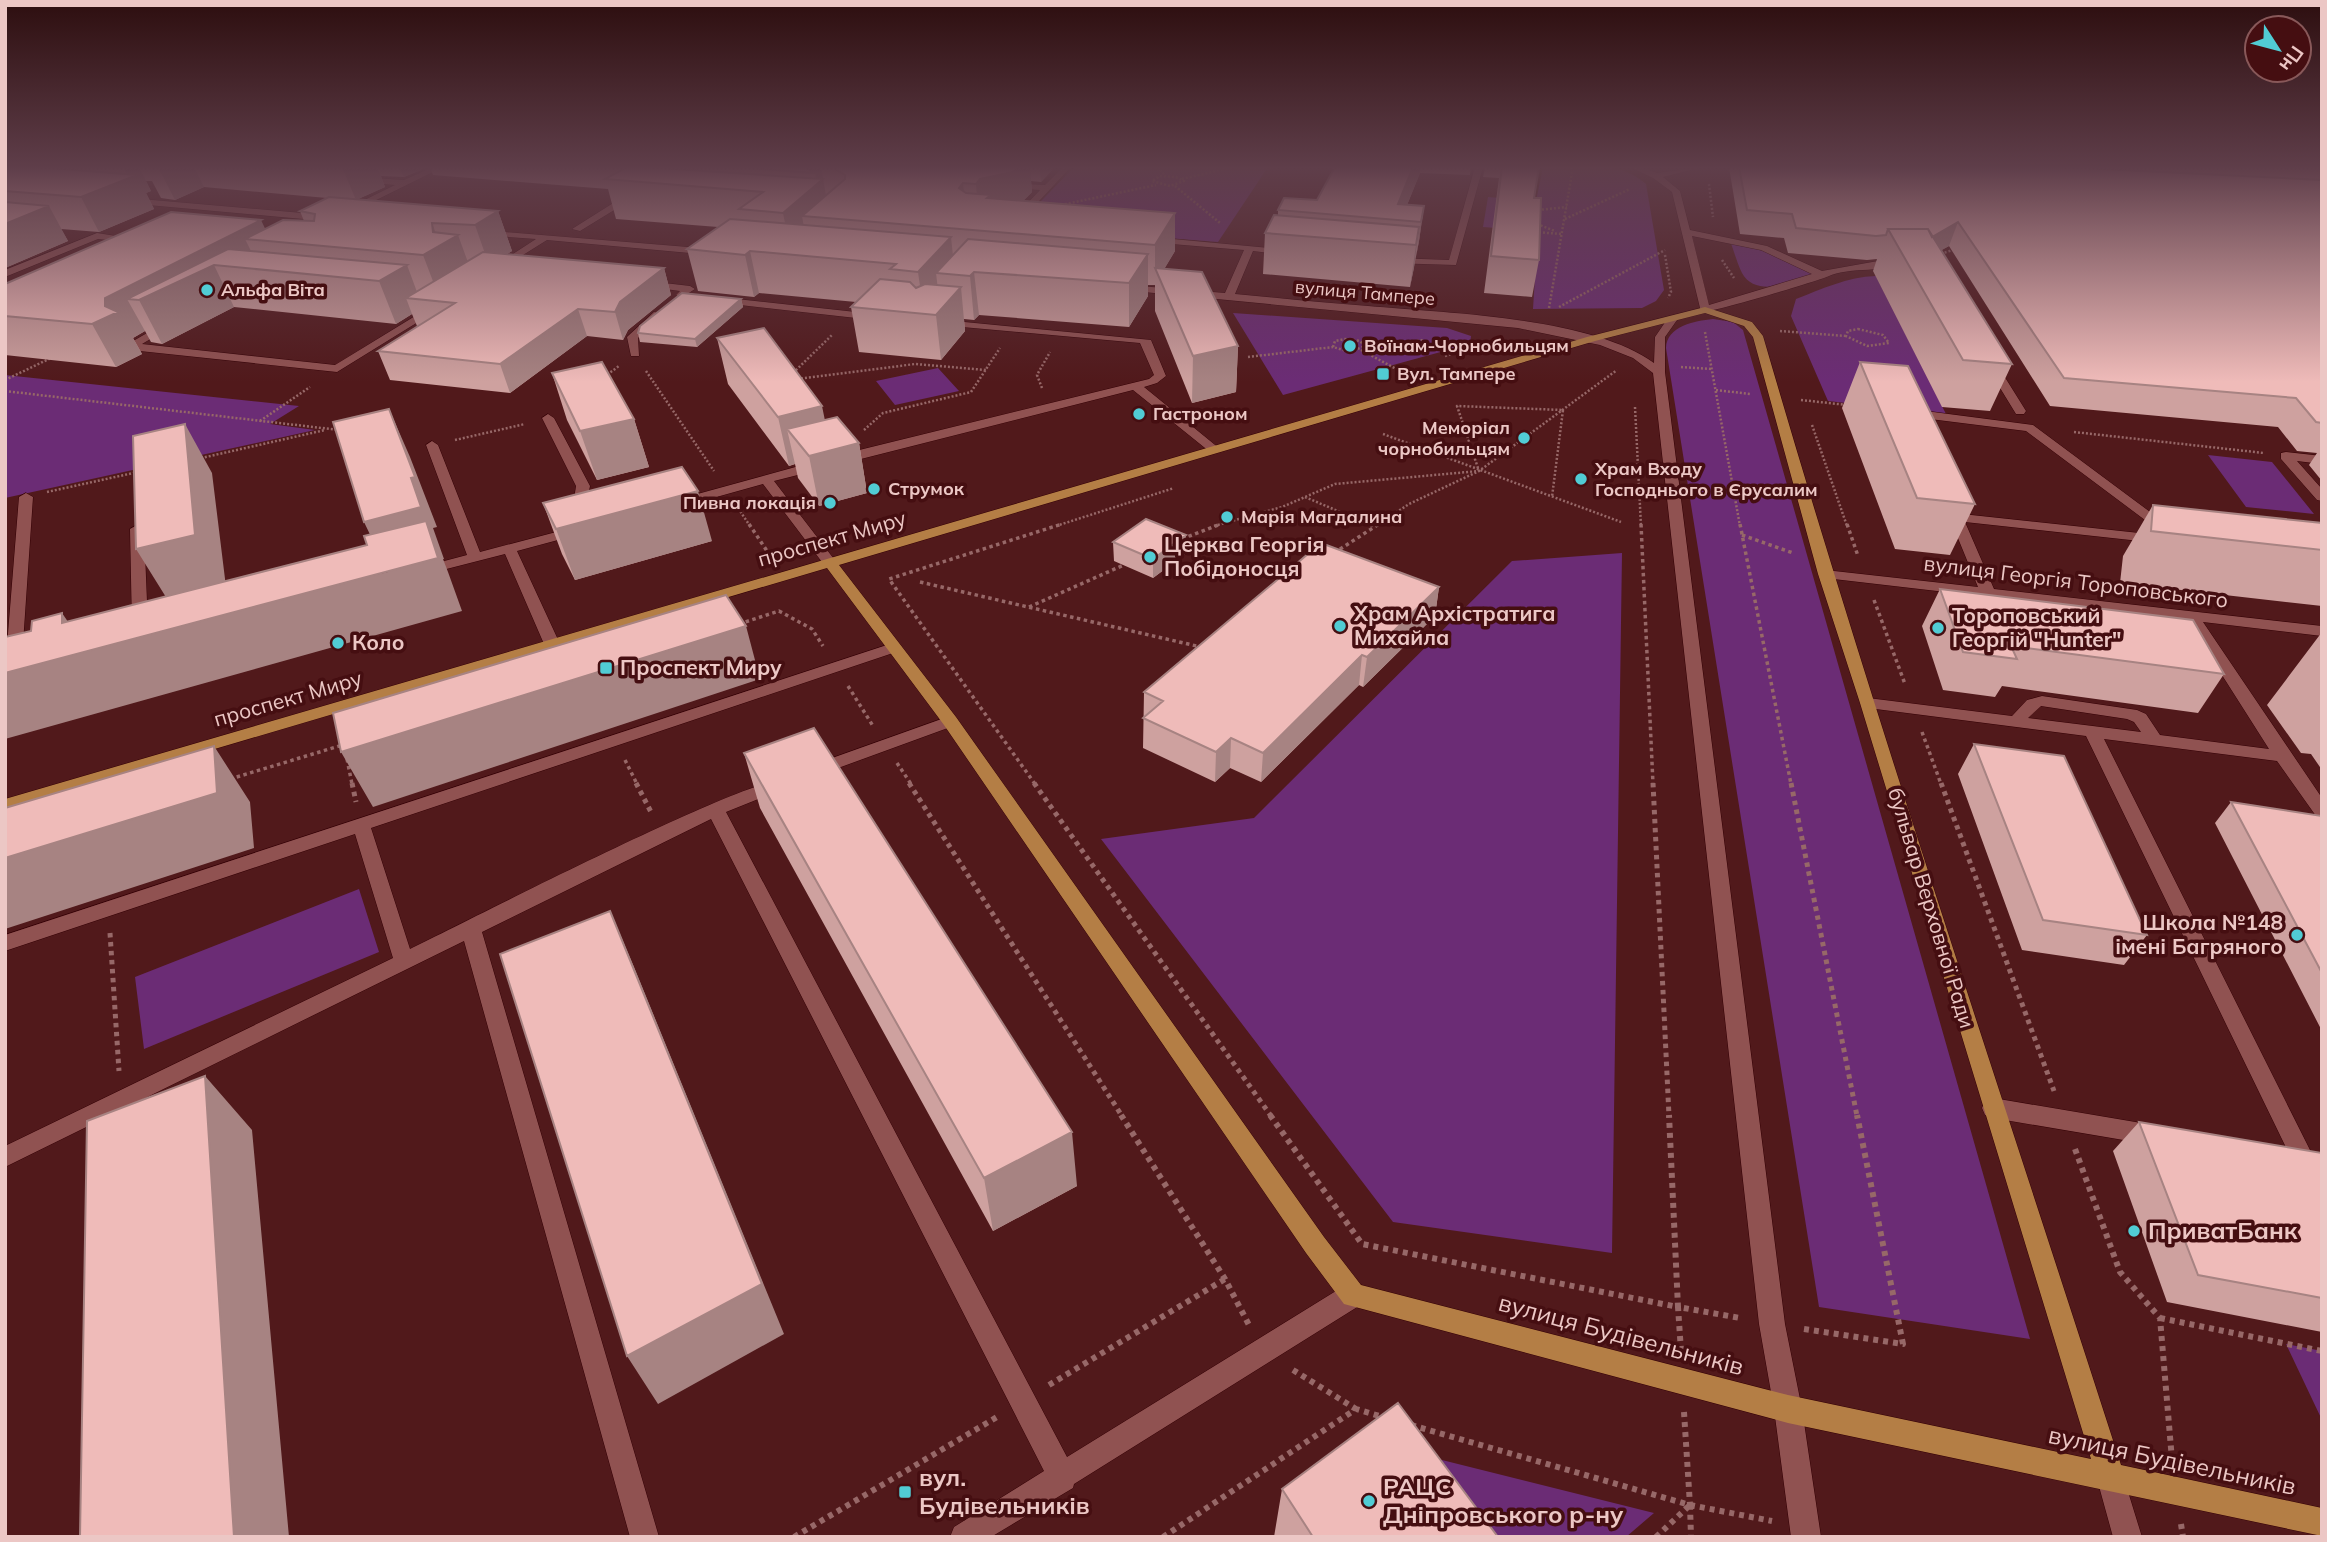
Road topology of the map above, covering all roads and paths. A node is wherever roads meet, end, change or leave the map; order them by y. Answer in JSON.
{"nodes":[{"id":1,"x":88,"y":239,"type":"edge"},
{"id":2,"x":128,"y":239,"type":"edge"},
{"id":3,"x":543,"y":239,"type":"edge"},
{"id":4,"x":568,"y":239,"type":"edge"},
{"id":5,"x":1143,"y":239,"type":"edge"},
{"id":6,"x":1239,"y":239,"type":"edge"},
{"id":7,"x":1459,"y":239,"type":"edge"},
{"id":8,"x":1561,"y":239,"type":"edge"},
{"id":9,"x":1689,"y":239,"type":"edge"},
{"id":10,"x":1717,"y":239,"type":"edge"},
{"id":11,"x":1728,"y":239,"type":"edge"},
{"id":12,"x":150,"y":241,"type":"edge"},
{"id":13,"x":1961,"y":247,"type":"edge"},
{"id":14,"x":1250,"y":248,"type":"junction"},
{"id":15,"x":722,"y":253,"type":"edge"},
{"id":16,"x":1304,"y":253,"type":"edge"},
{"id":17,"x":16,"y":259,"type":"edge"},
{"id":18,"x":1385,"y":260,"type":"edge"},
{"id":19,"x":37,"y":261,"type":"junction"},
{"id":20,"x":1909,"y":265,"type":"joint"},
{"id":21,"x":507,"y":272,"type":"edge"},
{"id":22,"x":5,"y":274,"type":"edge"},
{"id":23,"x":1824,"y":276,"type":"junction"},
{"id":24,"x":701,"y":280,"type":"dead end"},
{"id":25,"x":631,"y":282,"type":"edge"},
{"id":26,"x":1119,"y":287,"type":"edge"},
{"id":27,"x":686,"y":292,"type":"junction"},
{"id":28,"x":1229,"y":296,"type":"junction"},
{"id":29,"x":1749,"y":297,"type":"junction"},
{"id":30,"x":1668,"y":298,"type":"dead end"},
{"id":31,"x":430,"y":302,"type":"edge"},
{"id":32,"x":1705,"y":310,"type":"junction"},
{"id":33,"x":852,"y":314,"type":"junction"},
{"id":34,"x":894,"y":318,"type":"edge"},
{"id":35,"x":1672,"y":320,"type":"junction"},
{"id":36,"x":173,"y":322,"type":"edge"},
{"id":37,"x":1012,"y":330,"type":"junction"},
{"id":38,"x":1779,"y":331,"type":"junction"},
{"id":39,"x":1706,"y":332,"type":"dead end"},
{"id":40,"x":957,"y":333,"type":"edge"},
{"id":41,"x":1061,"y":333,"type":"junction"},
{"id":42,"x":1846,"y":336,"type":"junction"},
{"id":43,"x":1591,"y":339,"type":"junction"},
{"id":44,"x":1491,"y":340,"type":"dead end"},
{"id":45,"x":1783,"y":342,"type":"dead end"},
{"id":46,"x":1333,"y":347,"type":"junction"},
{"id":47,"x":1361,"y":350,"type":"junction"},
{"id":48,"x":635,"y":354,"type":"junction"},
{"id":49,"x":1985,"y":354,"type":"edge"},
{"id":50,"x":1445,"y":356,"type":"dead end"},
{"id":51,"x":52,"y":357,"type":"edge"},
{"id":52,"x":1248,"y":357,"type":"dead end"},
{"id":53,"x":1410,"y":368,"type":"dead end"},
{"id":54,"x":1619,"y":368,"type":"dead end"},
{"id":55,"x":337,"y":369,"type":"junction"},
{"id":56,"x":986,"y":370,"type":"junction"},
{"id":57,"x":1659,"y":372,"type":"junction"},
{"id":58,"x":602,"y":378,"type":"edge"},
{"id":59,"x":5,"y":380,"type":"edge"},
{"id":60,"x":1134,"y":385,"type":"junction"},
{"id":61,"x":1799,"y":388,"type":"dead end"},
{"id":62,"x":5,"y":391,"type":"edge"},
{"id":63,"x":1776,"y":397,"type":"junction"},
{"id":64,"x":1467,"y":398,"type":"dead end"},
{"id":65,"x":1803,"y":400,"type":"junction"},
{"id":66,"x":1454,"y":402,"type":"dead end"},
{"id":67,"x":1058,"y":404,"type":"junction"},
{"id":68,"x":1635,"y":404,"type":"dead end"},
{"id":69,"x":1857,"y":407,"type":"edge"},
{"id":70,"x":1563,"y":410,"type":"junction"},
{"id":71,"x":2020,"y":411,"type":"dead end"},
{"id":72,"x":548,"y":418,"type":"joint"},
{"id":73,"x":260,"y":421,"type":"junction"},
{"id":74,"x":1916,"y":425,"type":"edge"},
{"id":75,"x":2029,"y":428,"type":"junction"},
{"id":76,"x":330,"y":429,"type":"junction"},
{"id":77,"x":343,"y":430,"type":"edge"},
{"id":78,"x":1383,"y":434,"type":"dead end"},
{"id":79,"x":432,"y":445,"type":"joint"},
{"id":80,"x":1214,"y":449,"type":"junction"},
{"id":81,"x":840,"y":452,"type":"junction"},
{"id":82,"x":2286,"y":456,"type":"junction"},
{"id":83,"x":2322,"y":460,"type":"edge"},
{"id":84,"x":187,"y":461,"type":"edge"},
{"id":85,"x":148,"y":470,"type":"edge"},
{"id":86,"x":1479,"y":471,"type":"junction"},
{"id":87,"x":766,"y":480,"type":"junction"},
{"id":88,"x":1178,"y":487,"type":"dead end"},
{"id":89,"x":726,"y":490,"type":"junction"},
{"id":90,"x":1946,"y":494,"type":"edge"},
{"id":91,"x":26,"y":497,"type":"joint"},
{"id":92,"x":1304,"y":497,"type":"junction"},
{"id":93,"x":1552,"y":497,"type":"junction"},
{"id":94,"x":2322,"y":497,"type":"edge"},
{"id":95,"x":664,"y":507,"type":"edge"},
{"id":96,"x":136,"y":513,"type":"edge"},
{"id":97,"x":1956,"y":517,"type":"junction"},
{"id":98,"x":1621,"y":523,"type":"dead end"},
{"id":99,"x":1375,"y":526,"type":"junction"},
{"id":100,"x":1171,"y":543,"type":"edge"},
{"id":101,"x":509,"y":548,"type":"junction"},
{"id":102,"x":769,"y":554,"type":"dead end"},
{"id":103,"x":1329,"y":556,"type":"edge"},
{"id":104,"x":475,"y":557,"type":"junction"},
{"id":105,"x":1137,"y":559,"type":"edge"},
{"id":106,"x":830,"y":563,"type":"junction"},
{"id":107,"x":1825,"y":574,"type":"junction"},
{"id":108,"x":408,"y":575,"type":"edge"},
{"id":109,"x":1866,"y":579,"type":"junction"},
{"id":110,"x":920,"y":582,"type":"dead end"},
{"id":111,"x":1988,"y":593,"type":"junction"},
{"id":112,"x":1028,"y":607,"type":"junction"},
{"id":113,"x":2192,"y":616,"type":"junction"},
{"id":114,"x":2322,"y":631,"type":"edge"},
{"id":115,"x":552,"y":644,"type":"junction"},
{"id":116,"x":1201,"y":647,"type":"edge"},
{"id":117,"x":140,"y":648,"type":"edge"},
{"id":118,"x":893,"y":648,"type":"junction"},
{"id":119,"x":14,"y":669,"type":"edge"},
{"id":120,"x":1868,"y":703,"type":"junction"},
{"id":121,"x":1914,"y":709,"type":"junction"},
{"id":122,"x":950,"y":722,"type":"junction"},
{"id":123,"x":2016,"y":722,"type":"junction"},
{"id":124,"x":2092,"y":732,"type":"junction"},
{"id":125,"x":2155,"y":740,"type":"junction"},
{"id":126,"x":615,"y":741,"type":"junction"},
{"id":127,"x":343,"y":744,"type":"edge"},
{"id":128,"x":2282,"y":756,"type":"junction"},
{"id":129,"x":5,"y":805,"type":"edge"},
{"id":130,"x":715,"y":809,"type":"junction"},
{"id":131,"x":2322,"y":812,"type":"edge"},
{"id":132,"x":361,"y":825,"type":"junction"},
{"id":133,"x":662,"y":835,"type":"junction"},
{"id":134,"x":108,"y":909,"type":"junction"},
{"id":135,"x":471,"y":929,"type":"junction"},
{"id":136,"x":5,"y":943,"type":"edge"},
{"id":137,"x":404,"y":962,"type":"junction"},
{"id":138,"x":121,"y":1100,"type":"junction"},
{"id":139,"x":1993,"y":1108,"type":"junction"},
{"id":140,"x":2065,"y":1120,"type":"junction"},
{"id":141,"x":121,"y":1128,"type":"edge"},
{"id":142,"x":2171,"y":1138,"type":"edge"},
{"id":143,"x":2278,"y":1156,"type":"edge"},
{"id":144,"x":5,"y":1157,"type":"edge"},
{"id":145,"x":2313,"y":1162,"type":"edge"},
{"id":146,"x":1353,"y":1295,"type":"junction"},
{"id":147,"x":1678,"y":1307,"type":"junction"},
{"id":148,"x":2160,"y":1318,"type":"junction"},
{"id":149,"x":1772,"y":1324,"type":"junction"},
{"id":150,"x":2322,"y":1352,"type":"edge"},
{"id":151,"x":1788,"y":1409,"type":"junction"},
{"id":152,"x":1387,"y":1418,"type":"junction"},
{"id":153,"x":1394,"y":1429,"type":"edge"},
{"id":154,"x":1063,"y":1478,"type":"junction"},
{"id":155,"x":2111,"y":1479,"type":"junction"},
{"id":156,"x":2175,"y":1492,"type":"junction"},
{"id":157,"x":1690,"y":1506,"type":"junction"},
{"id":158,"x":2322,"y":1522,"type":"edge"},
{"id":159,"x":1805,"y":1532,"type":"edge"},
{"id":160,"x":645,"y":1537,"type":"edge"},
{"id":161,"x":964,"y":1537,"type":"edge"},
{"id":162,"x":1163,"y":1537,"type":"edge"},
{"id":163,"x":1656,"y":1537,"type":"edge"},
{"id":164,"x":1691,"y":1537,"type":"edge"},
{"id":165,"x":2128,"y":1537,"type":"edge"},
{"id":166,"x":2183,"y":1537,"type":"edge"}],
"edges":[{"from":1,"to":19,"type":"street"},
{"from":2,"to":12,"type":"street"},
{"from":3,"to":21,"type":"street"},
{"from":4,"to":15,"type":"street"},
{"from":5,"to":14,"type":"street"},
{"from":6,"to":14,"type":"path"},
{"from":7,"to":18,"type":"street"},
{"from":8,"to":30,"type":"path"},
{"from":9,"to":32,"type":"street"},
{"from":10,"to":29,"type":"path"},
{"from":11,"to":23,"type":"street"},
{"from":13,"to":20,"type":"path"},
{"from":14,"to":16,"type":"street"},
{"from":14,"to":28,"type":"street"},
{"from":17,"to":19,"type":"street"},
{"from":19,"to":22,"type":"street"},
{"from":20,"to":23,"type":"street"},
{"from":23,"to":29,"type":"street"},
{"from":24,"to":27,"type":"street"},
{"from":25,"to":27,"type":"street"},
{"from":26,"to":28,"type":"street","name":"вулиця Тампере"},
{"from":27,"to":33,"type":"street"},
{"from":27,"to":48,"type":"street"},
{"from":28,"to":43,"type":"street","name":"вулиця Тампере"},
{"from":29,"to":32,"type":"street"},
{"from":29,"to":38,"type":"path"},
{"from":31,"to":55,"type":"street"},
{"from":32,"to":35,"type":"main road"},
{"from":32,"to":63,"type":"main road","name":"бульвар Верховної Ради"},
{"from":33,"to":34,"type":"street"},
{"from":33,"to":56,"type":"path"},
{"from":35,"to":43,"type":"main road","name":"проспект Миру"},
{"from":35,"to":57,"type":"street"},
{"from":36,"to":55,"type":"street"},
{"from":37,"to":40,"type":"street"},
{"from":37,"to":41,"type":"street"},
{"from":37,"to":56,"type":"path"},
{"from":38,"to":42,"type":"path"},
{"from":38,"to":45,"type":"path"},
{"from":39,"to":149,"type":"path"},
{"from":41,"to":60,"type":"street"},
{"from":41,"to":67,"type":"path"},
{"from":42,"to":42,"type":"path"},
{"from":43,"to":57,"type":"street"},
{"from":43,"to":80,"type":"main road","name":"проспект Миру"},
{"from":44,"to":50,"type":"path"},
{"from":46,"to":47,"type":"path"},
{"from":46,"to":47,"type":"path"},
{"from":46,"to":52,"type":"path"},
{"from":47,"to":53,"type":"path"},
{"from":48,"to":58,"type":"path"},
{"from":48,"to":89,"type":"path"},
{"from":49,"to":71,"type":"street"},
{"from":51,"to":59,"type":"path"},
{"from":54,"to":70,"type":"path"},
{"from":55,"to":73,"type":"path"},
{"from":56,"to":81,"type":"path"},
{"from":57,"to":149,"type":"street"},
{"from":60,"to":67,"type":"street"},
{"from":60,"to":80,"type":"street"},
{"from":61,"to":65,"type":"path"},
{"from":62,"to":73,"type":"path"},
{"from":63,"to":65,"type":"path"},
{"from":63,"to":107,"type":"main road","name":"бульвар Верховної Ради"},
{"from":64,"to":66,"type":"path"},
{"from":65,"to":69,"type":"path"},
{"from":65,"to":109,"type":"path"},
{"from":67,"to":81,"type":"street"},
{"from":68,"to":147,"type":"path"},
{"from":70,"to":86,"type":"path"},
{"from":70,"to":86,"type":"path"},
{"from":70,"to":93,"type":"path"},
{"from":72,"to":79,"type":"path"},
{"from":72,"to":101,"type":"street"},
{"from":73,"to":76,"type":"path"},
{"from":74,"to":75,"type":"street"},
{"from":75,"to":82,"type":"path"},
{"from":75,"to":97,"type":"street"},
{"from":76,"to":77,"type":"path"},
{"from":76,"to":84,"type":"path"},
{"from":78,"to":86,"type":"path"},
{"from":79,"to":104,"type":"street"},
{"from":80,"to":106,"type":"main road","name":"проспект Миру"},
{"from":81,"to":87,"type":"street"},
{"from":82,"to":83,"type":"street"},
{"from":82,"to":94,"type":"street"},
{"from":85,"to":91,"type":"path"},
{"from":86,"to":92,"type":"path"},
{"from":86,"to":93,"type":"path"},
{"from":86,"to":99,"type":"path"},
{"from":87,"to":89,"type":"street"},
{"from":87,"to":106,"type":"street"},
{"from":88,"to":147,"type":"path"},
{"from":89,"to":95,"type":"street"},
{"from":89,"to":102,"type":"path"},
{"from":90,"to":97,"type":"street"},
{"from":91,"to":119,"type":"street"},
{"from":92,"to":99,"type":"path"},
{"from":92,"to":100,"type":"path"},
{"from":93,"to":98,"type":"path"},
{"from":96,"to":117,"type":"street"},
{"from":97,"to":111,"type":"street"},
{"from":99,"to":103,"type":"path"},
{"from":101,"to":104,"type":"street"},
{"from":101,"to":115,"type":"street"},
{"from":104,"to":108,"type":"street"},
{"from":105,"to":112,"type":"path"},
{"from":106,"to":115,"type":"main road","name":"проспект Миру"},
{"from":106,"to":118,"type":"main road"},
{"from":107,"to":109,"type":"street","name":"вулиця Георгія Тороповського"},
{"from":107,"to":120,"type":"main road","name":"бульвар Верховної Ради"},
{"from":109,"to":111,"type":"street","name":"вулиця Георгія Тороповського"},
{"from":109,"to":121,"type":"path"},
{"from":110,"to":112,"type":"path"},
{"from":111,"to":113,"type":"street","name":"вулиця Георгія Тороповського"},
{"from":112,"to":116,"type":"path"},
{"from":113,"to":114,"type":"street","name":"вулиця Георгія Тороповського"},
{"from":113,"to":128,"type":"street"},
{"from":115,"to":129,"type":"main road","name":"проспект Миру"},
{"from":118,"to":122,"type":"main road"},
{"from":118,"to":126,"type":"street"},
{"from":120,"to":121,"type":"street"},
{"from":120,"to":139,"type":"main road","name":"бульвар Верховної Ради"},
{"from":121,"to":123,"type":"street"},
{"from":121,"to":140,"type":"path"},
{"from":122,"to":130,"type":"street"},
{"from":122,"to":146,"type":"main road"},
{"from":123,"to":124,"type":"street"},
{"from":123,"to":125,"type":"street"},
{"from":124,"to":125,"type":"street"},
{"from":124,"to":145,"type":"street"},
{"from":125,"to":128,"type":"street"},
{"from":126,"to":132,"type":"street"},
{"from":126,"to":133,"type":"path"},
{"from":127,"to":132,"type":"path"},
{"from":128,"to":131,"type":"street"},
{"from":130,"to":133,"type":"street"},
{"from":130,"to":154,"type":"street"},
{"from":132,"to":134,"type":"street"},
{"from":132,"to":137,"type":"street"},
{"from":133,"to":135,"type":"street"},
{"from":134,"to":136,"type":"street"},
{"from":134,"to":138,"type":"path"},
{"from":135,"to":137,"type":"street"},
{"from":135,"to":160,"type":"street"},
{"from":137,"to":138,"type":"street"},
{"from":138,"to":141,"type":"street"},
{"from":138,"to":144,"type":"street"},
{"from":139,"to":140,"type":"street"},
{"from":139,"to":155,"type":"main road","name":"бульвар Верховної Ради"},
{"from":140,"to":142,"type":"street"},
{"from":140,"to":148,"type":"path"},
{"from":143,"to":145,"type":"street"},
{"from":146,"to":151,"type":"main road","name":"вулиця Будівельників"},
{"from":146,"to":154,"type":"street"},
{"from":147,"to":149,"type":"path"},
{"from":148,"to":150,"type":"path"},
{"from":148,"to":156,"type":"path"},
{"from":149,"to":151,"type":"street"},
{"from":151,"to":155,"type":"main road","name":"вулиця Будівельників"},
{"from":151,"to":159,"type":"street"},
{"from":152,"to":153,"type":"path"},
{"from":152,"to":157,"type":"path"},
{"from":152,"to":162,"type":"path"},
{"from":154,"to":161,"type":"street"},
{"from":155,"to":156,"type":"main road","name":"вулиця Будівельників"},
{"from":155,"to":165,"type":"street","name":"бульвар Верховної Ради"},
{"from":156,"to":158,"type":"main road","name":"вулиця Будівельників"},
{"from":156,"to":166,"type":"path"},
{"from":157,"to":159,"type":"path"},
{"from":157,"to":163,"type":"path"},
{"from":157,"to":164,"type":"path"}]}
